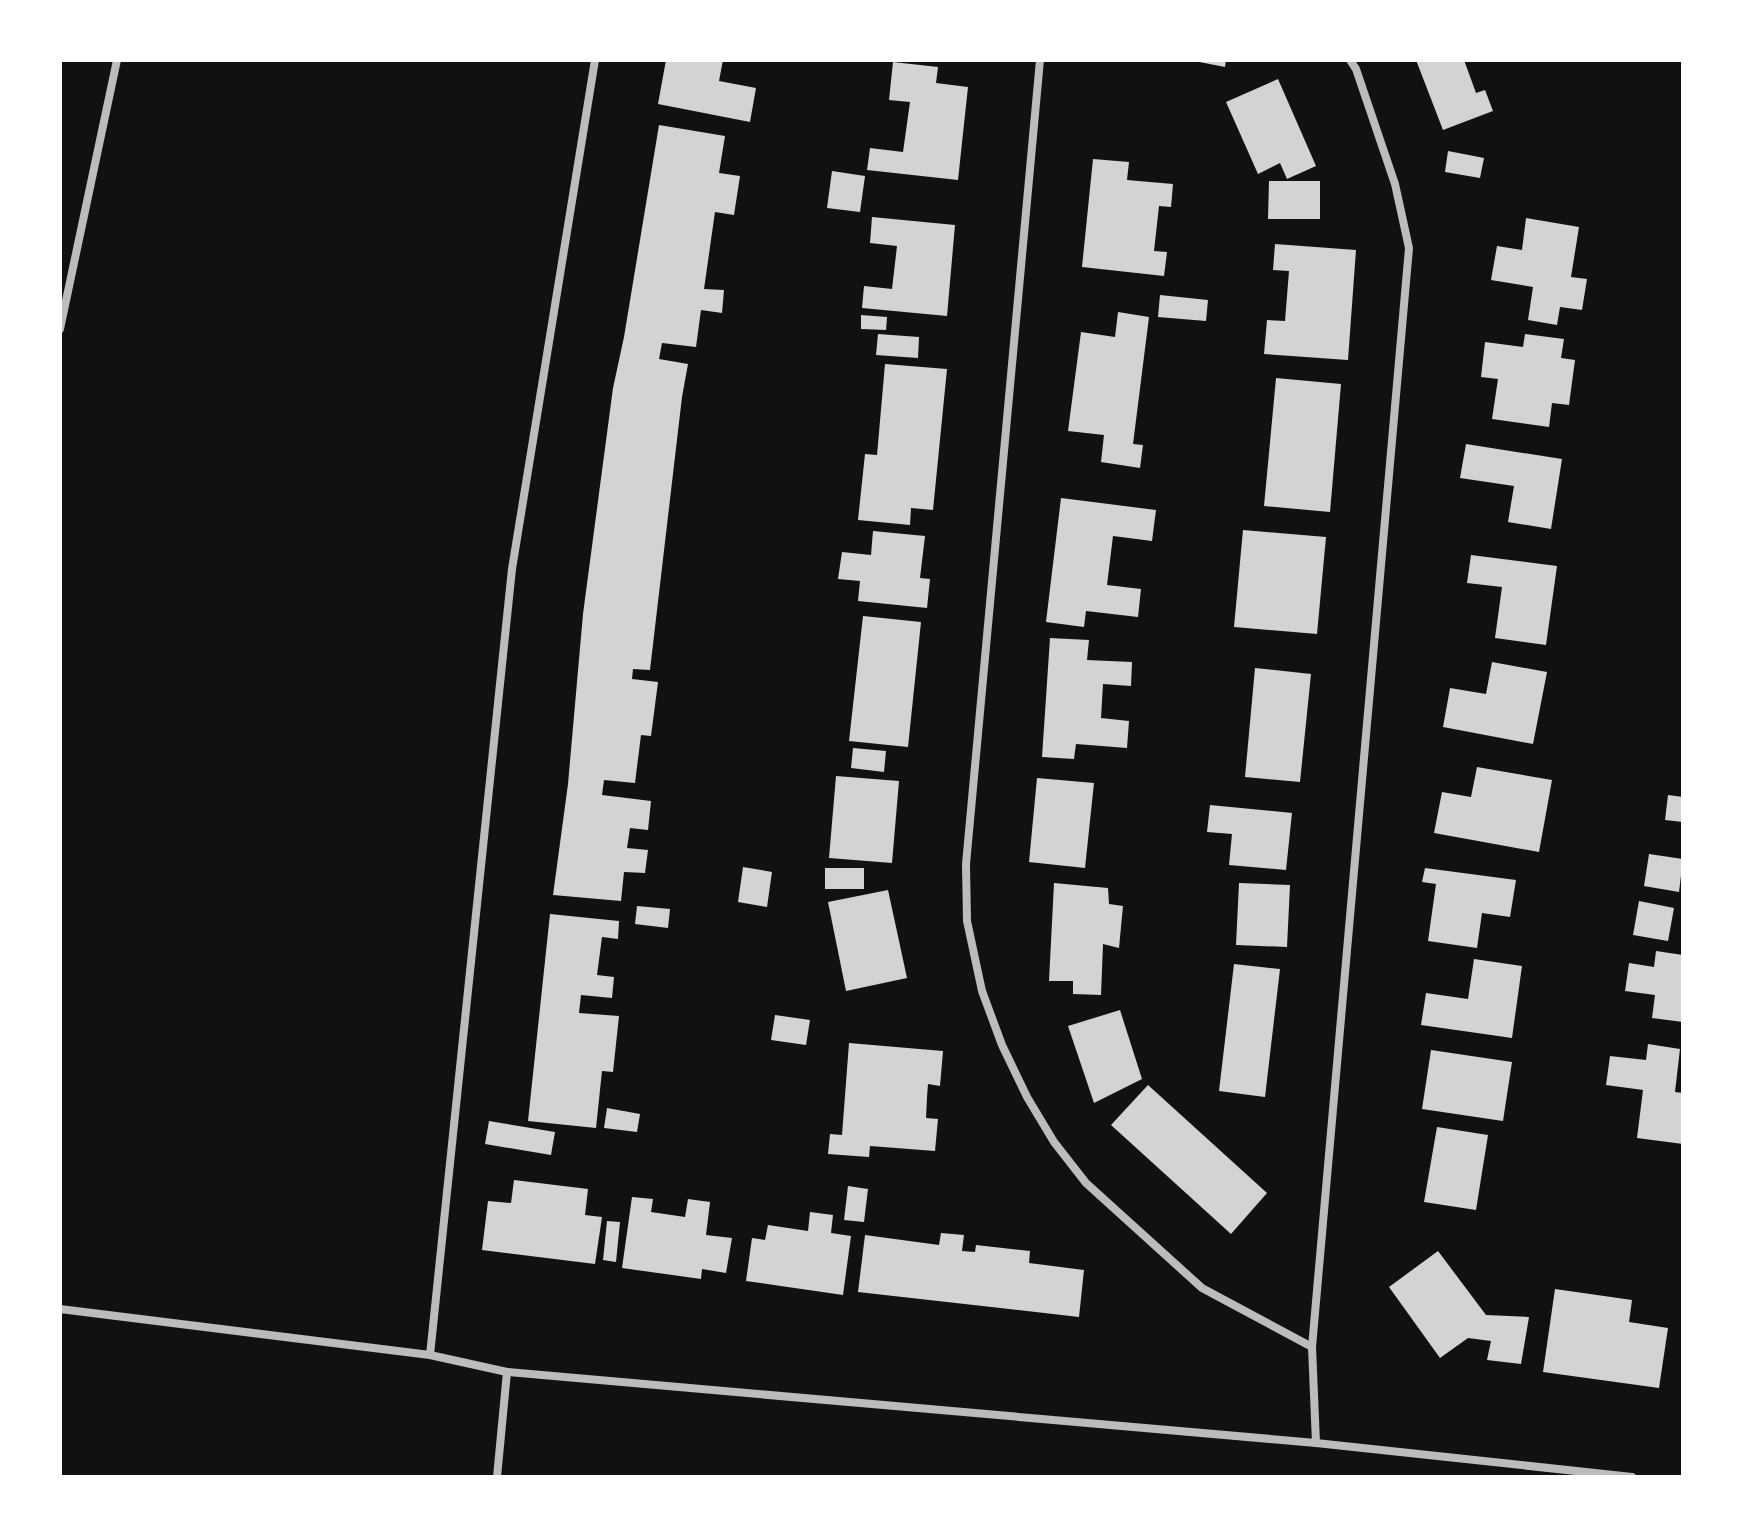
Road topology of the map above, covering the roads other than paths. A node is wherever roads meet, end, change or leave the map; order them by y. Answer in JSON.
{"nodes":[{"id":1,"x":117,"y":60,"type":"edge"},
{"id":2,"x":595,"y":60,"type":"edge"},
{"id":3,"x":1040,"y":60,"type":"edge"},
{"id":4,"x":1350,"y":60,"type":"edge"},
{"id":5,"x":60,"y":329,"type":"edge"},
{"id":6,"x":60,"y":1309,"type":"edge"},
{"id":7,"x":1312,"y":1347,"type":"junction"},
{"id":8,"x":430,"y":1355,"type":"junction"},
{"id":9,"x":507,"y":1372,"type":"junction"},
{"id":10,"x":1316,"y":1443,"type":"junction"},
{"id":11,"x":497,"y":1477,"type":"edge"},
{"id":12,"x":1632,"y":1477,"type":"edge"}],
"edges":[{"from":1,"to":5,"type":"street"},
{"from":2,"to":8,"type":"street"},
{"from":3,"to":7,"type":"street"},
{"from":4,"to":7,"type":"street"},
{"from":6,"to":8,"type":"street"},
{"from":7,"to":10,"type":"street"},
{"from":8,"to":9,"type":"street"},
{"from":9,"to":10,"type":"street"},
{"from":9,"to":11,"type":"street"},
{"from":10,"to":12,"type":"street"}]}
